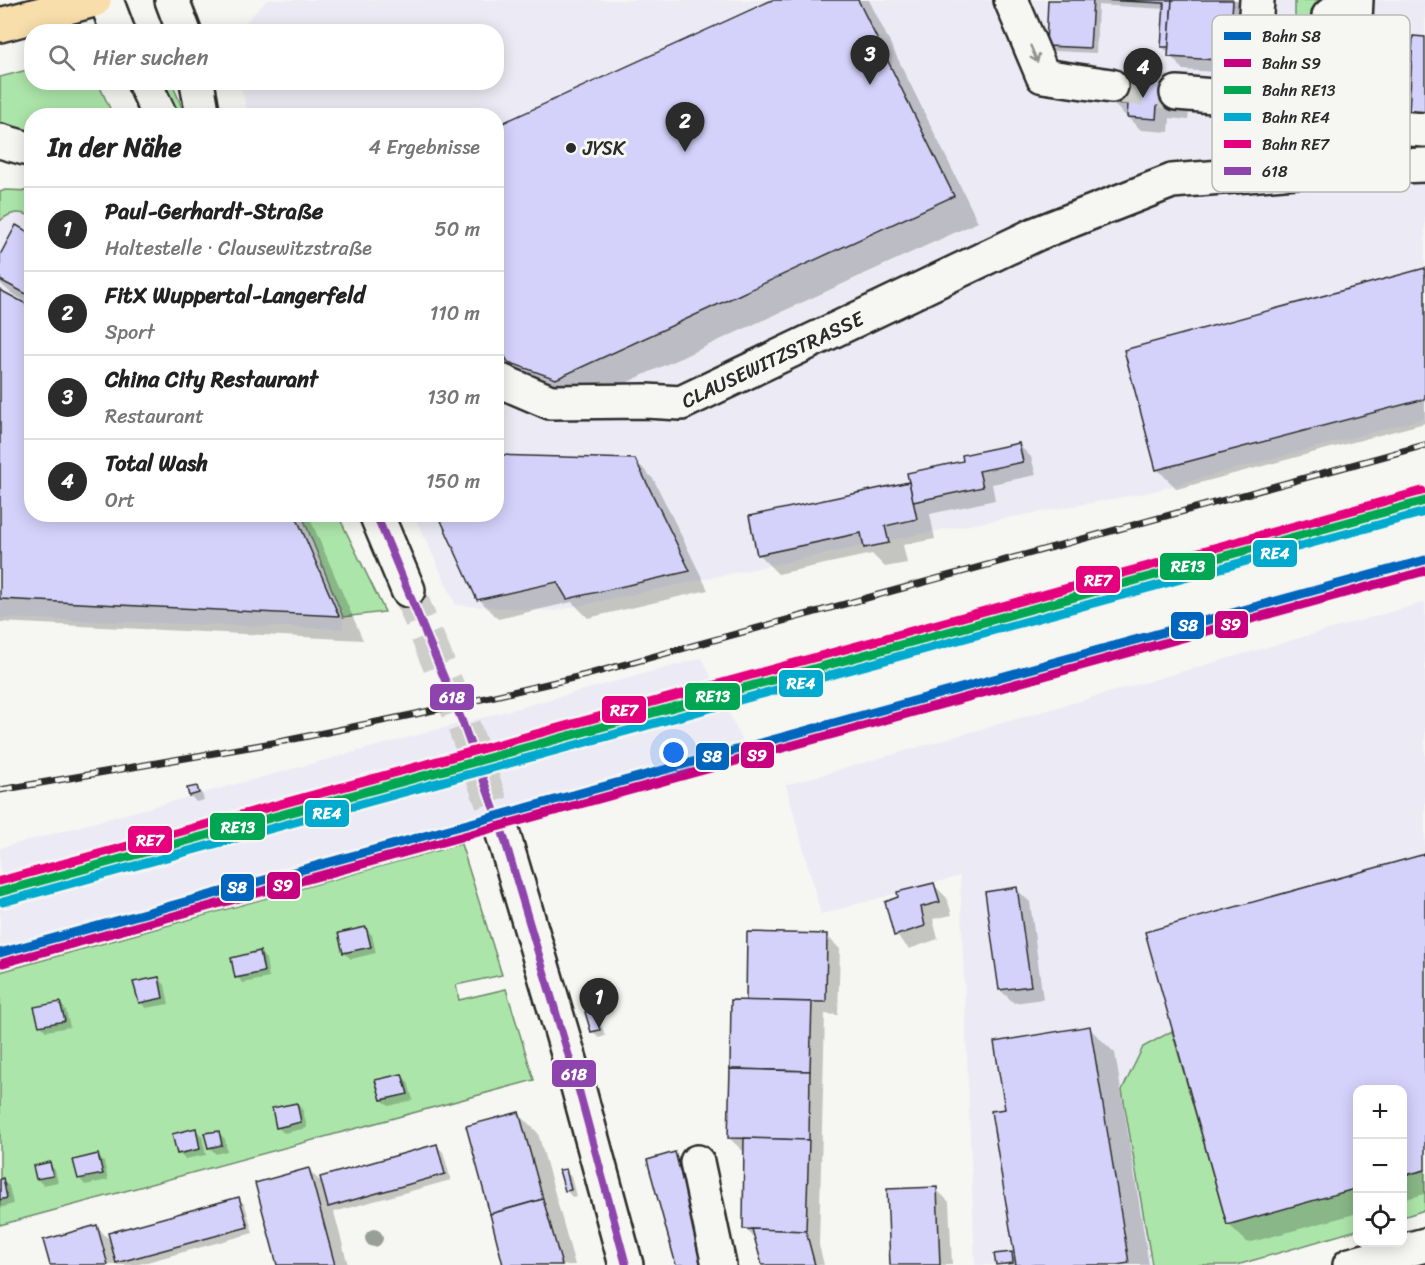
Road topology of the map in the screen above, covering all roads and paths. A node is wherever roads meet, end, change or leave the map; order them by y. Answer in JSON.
{"nodes":[{"id":1,"x":94,"y":0,"type":"edge"},
{"id":2,"x":106,"y":0,"type":"edge"},
{"id":3,"x":172,"y":0,"type":"edge"},
{"id":4,"x":1011,"y":0,"type":"edge"},
{"id":5,"x":1257,"y":0,"type":"edge"},
{"id":6,"x":1348,"y":0,"type":"edge"},
{"id":7,"x":1356,"y":0,"type":"edge"},
{"id":8,"x":1256,"y":15,"type":"edge"},
{"id":9,"x":1329,"y":15,"type":"edge"},
{"id":10,"x":1355,"y":15,"type":"edge"},
{"id":11,"x":115,"y":24,"type":"edge"},
{"id":12,"x":181,"y":24,"type":"edge"},
{"id":13,"x":0,"y":25,"type":"edge"},
{"id":14,"x":1111,"y":86,"type":"tunnel mouth"},
{"id":15,"x":148,"y":90,"type":"edge"},
{"id":16,"x":198,"y":90,"type":"edge"},
{"id":17,"x":1177,"y":93,"type":"tunnel mouth"},
{"id":18,"x":1212,"y":96,"type":"edge"},
{"id":19,"x":156,"y":108,"type":"edge"},
{"id":20,"x":202,"y":108,"type":"edge"},
{"id":21,"x":1410,"y":129,"type":"edge"},
{"id":22,"x":1425,"y":130,"type":"edge"},
{"id":23,"x":0,"y":141,"type":"edge"},
{"id":24,"x":24,"y":148,"type":"edge"},
{"id":25,"x":1425,"y":165,"type":"edge"},
{"id":26,"x":1410,"y":166,"type":"edge"},
{"id":27,"x":1212,"y":178,"type":"edge"},
{"id":28,"x":504,"y":382,"type":"edge"},
{"id":29,"x":379,"y":522,"type":"edge"},
{"id":30,"x":408,"y":590,"type":"tunnel mouth"},
{"id":31,"x":503,"y":834,"type":"tunnel mouth"},
{"id":32,"x":698,"y":1162,"type":"dead end"},
{"id":33,"x":1425,"y":1245,"type":"edge"},
{"id":34,"x":626,"y":1265,"type":"edge"},
{"id":35,"x":719,"y":1265,"type":"edge"},
{"id":36,"x":1350,"y":1265,"type":"edge"}],
"edges":[{"from":1,"to":13,"type":"main road"},
{"from":2,"to":11,"type":"street"},
{"from":3,"to":12,"type":"street"},
{"from":4,"to":14,"type":"street","one_way":true},
{"from":5,"to":8,"type":"street"},
{"from":6,"to":9,"type":"street"},
{"from":7,"to":10,"type":"street"},
{"from":15,"to":19,"type":"street"},
{"from":16,"to":20,"type":"street"},
{"from":17,"to":18,"type":"street"},
{"from":21,"to":22,"type":"street"},
{"from":23,"to":24,"type":"street"},
{"from":25,"to":26,"type":"street","name":"CLAUSEWITZSTRASSE"},
{"from":27,"to":28,"type":"street","name":"CLAUSEWITZSTRASSE"},
{"from":29,"to":30,"type":"street"},
{"from":31,"to":34,"type":"street"},
{"from":32,"to":35,"type":"street"},
{"from":33,"to":36,"type":"street"}]}
